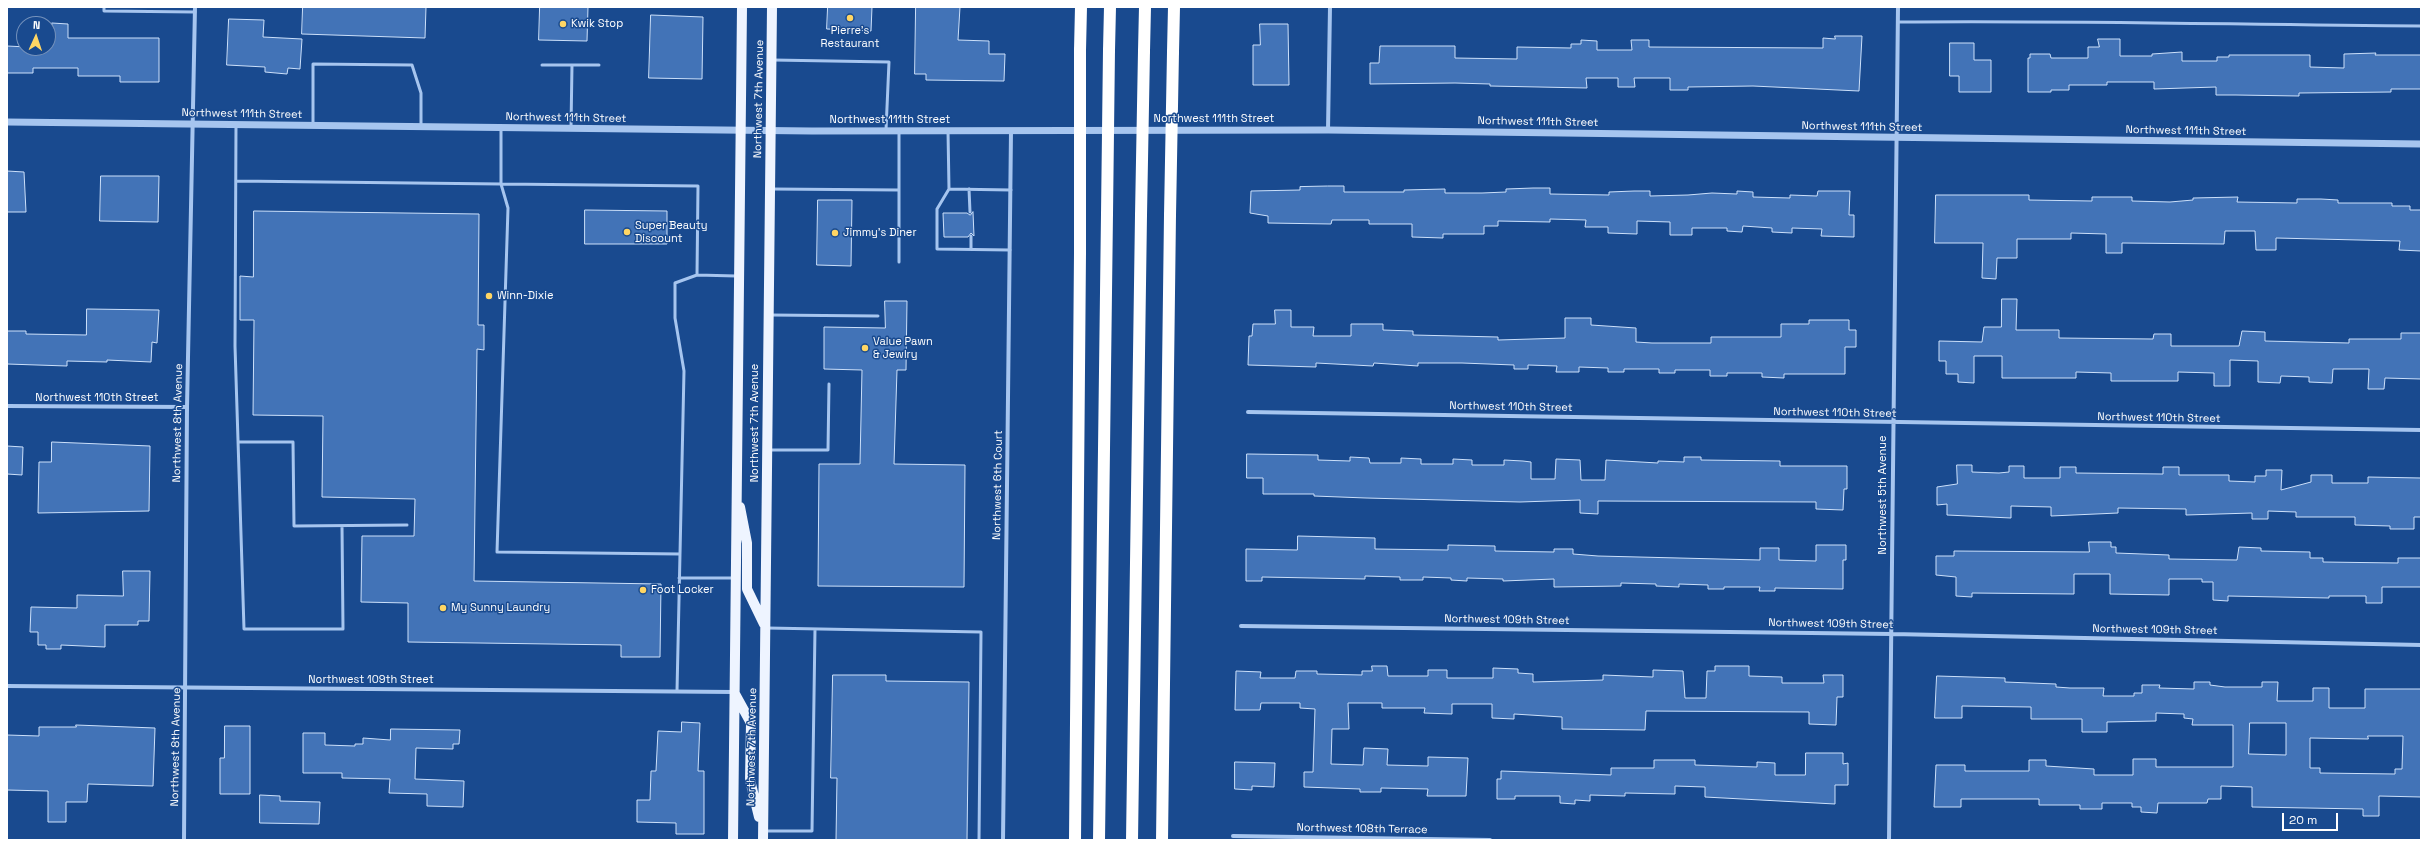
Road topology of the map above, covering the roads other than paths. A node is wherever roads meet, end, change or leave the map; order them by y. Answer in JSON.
{"nodes":[{"id":1,"x":104,"y":7,"type":"edge"},
{"id":2,"x":742,"y":7,"type":"edge"},
{"id":3,"x":772,"y":7,"type":"edge"},
{"id":4,"x":1081,"y":7,"type":"edge"},
{"id":5,"x":1110,"y":7,"type":"edge"},
{"id":6,"x":1144,"y":7,"type":"edge"},
{"id":7,"x":1174,"y":7,"type":"edge"},
{"id":8,"x":1330,"y":7,"type":"edge"},
{"id":9,"x":1898,"y":7,"type":"edge"},
{"id":10,"x":195,"y":9,"type":"edge"},
{"id":11,"x":1898,"y":22,"type":"junction"},
{"id":12,"x":2421,"y":26,"type":"edge"},
{"id":13,"x":772,"y":60,"type":"junction"},
{"id":14,"x":542,"y":65,"type":"dead end"},
{"id":15,"x":572,"y":65,"type":"junction"},
{"id":16,"x":599,"y":65,"type":"dead end"},
{"id":17,"x":7,"y":122,"type":"edge"},
{"id":18,"x":193,"y":124,"type":"junction"},
{"id":19,"x":236,"y":125,"type":"junction"},
{"id":20,"x":313,"y":126,"type":"junction"},
{"id":21,"x":421,"y":128,"type":"junction"},
{"id":22,"x":501,"y":128,"type":"junction"},
{"id":23,"x":571,"y":130,"type":"junction"},
{"id":24,"x":1328,"y":130,"type":"junction"},
{"id":25,"x":741,"y":131,"type":"junction"},
{"id":26,"x":771,"y":131,"type":"junction"},
{"id":27,"x":886,"y":131,"type":"junction"},
{"id":28,"x":899,"y":131,"type":"junction"},
{"id":29,"x":948,"y":131,"type":"junction"},
{"id":30,"x":1011,"y":131,"type":"junction"},
{"id":31,"x":1896,"y":138,"type":"junction"},
{"id":32,"x":2421,"y":144,"type":"edge"},
{"id":33,"x":236,"y":181,"type":"junction"},
{"id":34,"x":501,"y":184,"type":"junction"},
{"id":35,"x":770,"y":189,"type":"junction"},
{"id":36,"x":949,"y":189,"type":"junction"},
{"id":37,"x":969,"y":189,"type":"junction"},
{"id":38,"x":899,"y":190,"type":"junction"},
{"id":39,"x":1011,"y":190,"type":"junction"},
{"id":40,"x":970,"y":212,"type":"dead end"},
{"id":41,"x":971,"y":236,"type":"dead end"},
{"id":42,"x":971,"y":249,"type":"junction"},
{"id":43,"x":1010,"y":250,"type":"junction"},
{"id":44,"x":899,"y":262,"type":"dead end"},
{"id":45,"x":697,"y":275,"type":"junction"},
{"id":46,"x":739,"y":276,"type":"junction"},
{"id":47,"x":768,"y":315,"type":"junction"},
{"id":48,"x":878,"y":316,"type":"dead end"},
{"id":49,"x":828,"y":384,"type":"dead end"},
{"id":50,"x":7,"y":406,"type":"edge"},
{"id":51,"x":187,"y":407,"type":"junction"},
{"id":52,"x":1248,"y":412,"type":"dead end"},
{"id":53,"x":1892,"y":423,"type":"junction"},
{"id":54,"x":2421,"y":430,"type":"edge"},
{"id":55,"x":238,"y":442,"type":"junction"},
{"id":56,"x":767,"y":450,"type":"junction"},
{"id":57,"x":736,"y":486,"type":"junction"},
{"id":58,"x":407,"y":525,"type":"dead end"},
{"id":59,"x":342,"y":526,"type":"junction"},
{"id":60,"x":680,"y":554,"type":"junction"},
{"id":61,"x":680,"y":578,"type":"junction"},
{"id":62,"x":735,"y":578,"type":"junction"},
{"id":63,"x":1241,"y":626,"type":"dead end"},
{"id":64,"x":765,"y":628,"type":"junction"},
{"id":65,"x":814,"y":629,"type":"junction"},
{"id":66,"x":1892,"y":634,"type":"junction"},
{"id":67,"x":2421,"y":645,"type":"edge"},
{"id":68,"x":7,"y":686,"type":"edge"},
{"id":69,"x":186,"y":688,"type":"junction"},
{"id":70,"x":677,"y":691,"type":"junction"},
{"id":71,"x":734,"y":692,"type":"junction"},
{"id":72,"x":763,"y":836,"type":"edge"},
{"id":73,"x":1233,"y":836,"type":"dead end"},
{"id":74,"x":184,"y":840,"type":"edge"},
{"id":75,"x":733,"y":840,"type":"edge"},
{"id":76,"x":978,"y":840,"type":"edge"},
{"id":77,"x":1003,"y":840,"type":"edge"},
{"id":78,"x":1075,"y":840,"type":"edge"},
{"id":79,"x":1099,"y":840,"type":"edge"},
{"id":80,"x":1132,"y":840,"type":"edge"},
{"id":81,"x":1162,"y":840,"type":"edge"},
{"id":82,"x":1490,"y":840,"type":"edge"},
{"id":83,"x":1889,"y":840,"type":"edge"}],
"edges":[{"from":1,"to":10,"type":"lane"},
{"from":2,"to":25,"type":"main road","name":"Northwest 7th Avenue"},
{"from":3,"to":13,"type":"main road","name":"Northwest 7th Avenue"},
{"from":4,"to":78,"type":"highway","bridge":true},
{"from":5,"to":79,"type":"highway","bridge":true},
{"from":6,"to":80,"type":"highway","bridge":true},
{"from":7,"to":81,"type":"highway","bridge":true},
{"from":8,"to":24,"type":"street"},
{"from":9,"to":11,"type":"street","name":"Northwest 5th Avenue"},
{"from":10,"to":18,"type":"street","name":"Northwest 8th Avenue"},
{"from":11,"to":12,"type":"lane"},
{"from":11,"to":31,"type":"street","name":"Northwest 5th Avenue"},
{"from":13,"to":26,"type":"main road","name":"Northwest 7th Avenue"},
{"from":13,"to":27,"type":"lane"},
{"from":14,"to":15,"type":"lane"},
{"from":15,"to":16,"type":"lane"},
{"from":15,"to":23,"type":"lane"},
{"from":17,"to":18,"type":"street","name":"Northwest 111th Street"},
{"from":18,"to":19,"type":"street","name":"Northwest 111th Street"},
{"from":18,"to":51,"type":"street","name":"Northwest 8th Avenue"},
{"from":19,"to":20,"type":"street","name":"Northwest 111th Street"},
{"from":19,"to":33,"type":"lane"},
{"from":20,"to":21,"type":"street","name":"Northwest 111th Street"},
{"from":20,"to":21,"type":"lane"},
{"from":21,"to":22,"type":"street","name":"Northwest 111th Street"},
{"from":22,"to":23,"type":"street","name":"Northwest 111th Street"},
{"from":22,"to":34,"type":"lane"},
{"from":23,"to":25,"type":"street","name":"Northwest 111th Street"},
{"from":24,"to":30,"type":"street","name":"Northwest 111th Street"},
{"from":24,"to":31,"type":"street","name":"Northwest 111th Street"},
{"from":25,"to":26,"type":"street","name":"Northwest 111th Street"},
{"from":25,"to":46,"type":"main road","name":"Northwest 7th Avenue"},
{"from":26,"to":27,"type":"street","name":"Northwest 111th Street"},
{"from":26,"to":35,"type":"main road","name":"Northwest 7th Avenue"},
{"from":27,"to":28,"type":"street","name":"Northwest 111th Street"},
{"from":28,"to":29,"type":"street","name":"Northwest 111th Street"},
{"from":28,"to":38,"type":"lane"},
{"from":29,"to":30,"type":"street","name":"Northwest 111th Street"},
{"from":29,"to":36,"type":"lane"},
{"from":30,"to":39,"type":"street","name":"Northwest 6th Court"},
{"from":31,"to":32,"type":"street","name":"Northwest 111th Street"},
{"from":31,"to":53,"type":"street","name":"Northwest 5th Avenue"},
{"from":33,"to":34,"type":"lane"},
{"from":33,"to":55,"type":"lane"},
{"from":34,"to":45,"type":"lane"},
{"from":34,"to":60,"type":"lane"},
{"from":35,"to":38,"type":"lane"},
{"from":35,"to":47,"type":"main road","name":"Northwest 7th Avenue"},
{"from":36,"to":37,"type":"lane"},
{"from":36,"to":42,"type":"lane"},
{"from":37,"to":39,"type":"lane"},
{"from":37,"to":40,"type":"lane"},
{"from":38,"to":44,"type":"lane"},
{"from":39,"to":43,"type":"street","name":"Northwest 6th Court"},
{"from":41,"to":42,"type":"lane"},
{"from":42,"to":43,"type":"lane"},
{"from":43,"to":77,"type":"street","name":"Northwest 6th Court"},
{"from":45,"to":46,"type":"lane"},
{"from":45,"to":60,"type":"lane"},
{"from":46,"to":57,"type":"main road","name":"Northwest 7th Avenue"},
{"from":47,"to":48,"type":"lane"},
{"from":47,"to":56,"type":"main road","name":"Northwest 7th Avenue"},
{"from":49,"to":56,"type":"lane"},
{"from":50,"to":51,"type":"street","name":"Northwest 110th Street"},
{"from":51,"to":69,"type":"street","name":"Northwest 8th Avenue"},
{"from":52,"to":53,"type":"street","name":"Northwest 110th Street"},
{"from":53,"to":54,"type":"street","name":"Northwest 110th Street"},
{"from":53,"to":66,"type":"street","name":"Northwest 5th Avenue"},
{"from":55,"to":59,"type":"lane"},
{"from":55,"to":59,"type":"lane"},
{"from":56,"to":64,"type":"main road","name":"Northwest 7th Avenue"},
{"from":57,"to":62,"type":"main road","name":"Northwest 7th Avenue"},
{"from":57,"to":64,"type":"main road"},
{"from":58,"to":59,"type":"lane"},
{"from":60,"to":61,"type":"lane"},
{"from":61,"to":62,"type":"lane"},
{"from":61,"to":70,"type":"lane"},
{"from":62,"to":71,"type":"main road","name":"Northwest 7th Avenue"},
{"from":63,"to":66,"type":"street","name":"Northwest 109th Street"},
{"from":64,"to":65,"type":"lane"},
{"from":64,"to":72,"type":"main road","name":"Northwest 7th Avenue"},
{"from":65,"to":72,"type":"lane"},
{"from":65,"to":76,"type":"lane"},
{"from":66,"to":67,"type":"street","name":"Northwest 109th Street"},
{"from":66,"to":83,"type":"street","name":"Northwest 5th Avenue"},
{"from":68,"to":69,"type":"street","name":"Northwest 109th Street"},
{"from":69,"to":70,"type":"street","name":"Northwest 109th Street"},
{"from":69,"to":74,"type":"street","name":"Northwest 8th Avenue"},
{"from":70,"to":71,"type":"street","name":"Northwest 109th Street"},
{"from":71,"to":72,"type":"main road"},
{"from":71,"to":75,"type":"main road","name":"Northwest 7th Avenue"},
{"from":73,"to":82,"type":"street","name":"Northwest 108th Terrace"}]}
